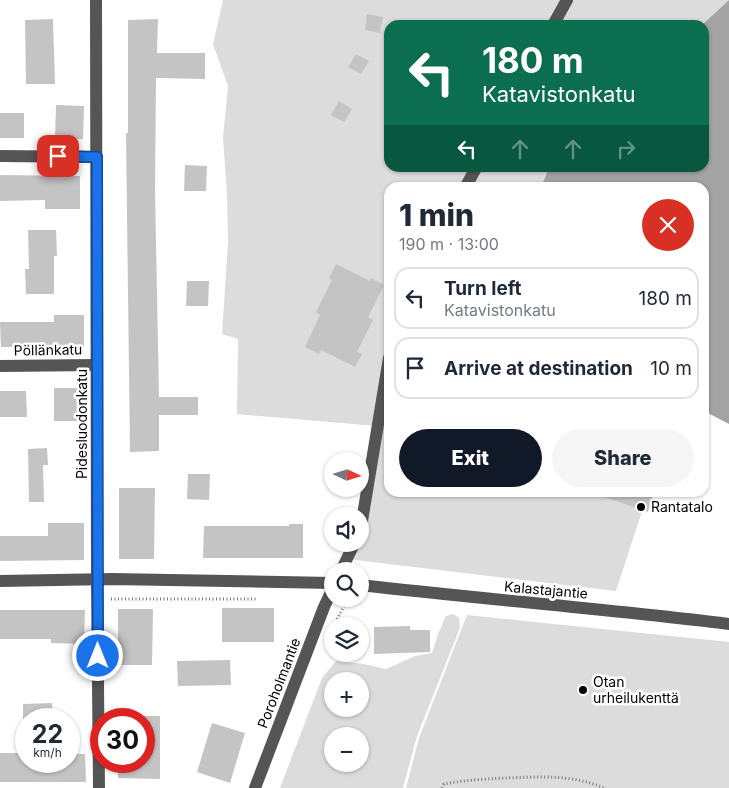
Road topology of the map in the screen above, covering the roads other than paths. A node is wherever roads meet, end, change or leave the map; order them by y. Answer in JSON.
{"nodes":[{"id":1,"x":96,"y":0,"type":"edge"},
{"id":2,"x":567,"y":0,"type":"edge"},
{"id":3,"x":556,"y":20,"type":"edge"},
{"id":4,"x":0,"y":156,"type":"edge"},
{"id":5,"x":97,"y":157,"type":"junction"},
{"id":6,"x":96,"y":365,"type":"junction"},
{"id":7,"x":0,"y":366,"type":"edge"},
{"id":8,"x":384,"y":388,"type":"edge"},
{"id":9,"x":364,"y":507,"type":"edge"},
{"id":10,"x":97,"y":580,"type":"junction"},
{"id":11,"x":0,"y":581,"type":"edge"},
{"id":12,"x":324,"y":583,"type":"edge"},
{"id":13,"x":369,"y":586,"type":"edge"},
{"id":14,"x":324,"y":607,"type":"edge"},
{"id":15,"x":729,"y":624,"type":"edge"},
{"id":16,"x":100,"y":788,"type":"edge"},
{"id":17,"x":256,"y":788,"type":"edge"}],
"edges":[{"from":1,"to":5,"type":"street","name":"Pidesluodonkatu"},
{"from":2,"to":3,"type":"street"},
{"from":4,"to":5,"type":"street"},
{"from":5,"to":6,"type":"street","name":"Pidesluodonkatu"},
{"from":6,"to":7,"type":"street","name":"Pöllänkatu"},
{"from":6,"to":10,"type":"street","name":"Pidesluodonkatu"},
{"from":8,"to":9,"type":"street"},
{"from":10,"to":11,"type":"street"},
{"from":10,"to":12,"type":"street"},
{"from":10,"to":16,"type":"street","name":"Pidesluodonkatu"},
{"from":13,"to":15,"type":"street","name":"Kalastajantie"},
{"from":14,"to":17,"type":"street","name":"Poroholmantie"}]}
